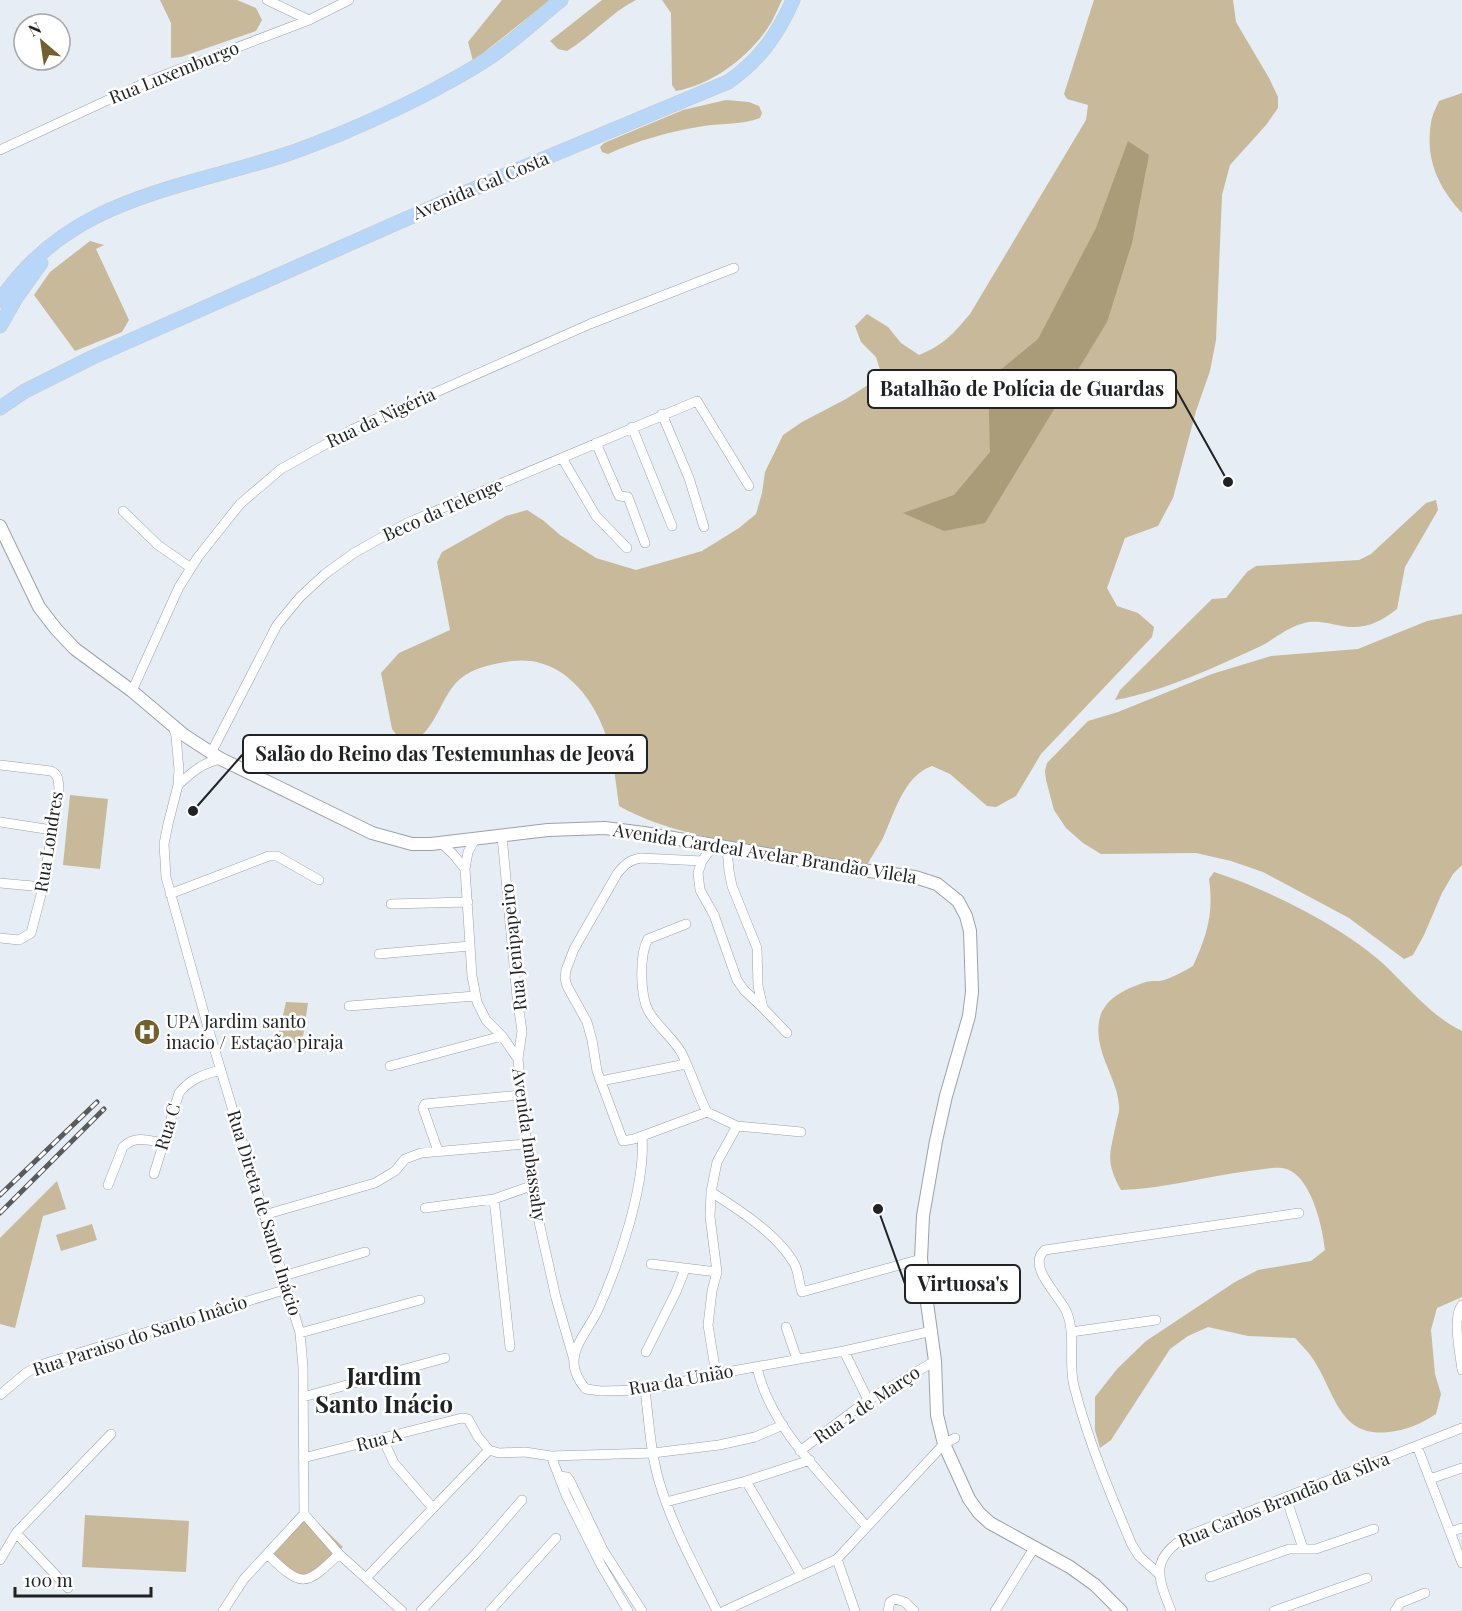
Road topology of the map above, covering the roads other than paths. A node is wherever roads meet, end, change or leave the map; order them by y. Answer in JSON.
{"nodes":[{"id":1,"x":267,"y":0,"type":"edge"},
{"id":2,"x":349,"y":0,"type":"edge"},
{"id":3,"x":561,"y":0,"type":"edge"},
{"id":4,"x":793,"y":0,"type":"edge"},
{"id":5,"x":309,"y":20,"type":"junction"},
{"id":6,"x":0,"y":150,"type":"edge"},
{"id":7,"x":63,"y":236,"type":"junction"},
{"id":8,"x":734,"y":268,"type":"dead end"},
{"id":9,"x":0,"y":301,"type":"edge"},
{"id":10,"x":0,"y":326,"type":"edge"},
{"id":11,"x":137,"y":337,"type":"junction"},
{"id":12,"x":0,"y":400,"type":"edge"},
{"id":13,"x":0,"y":408,"type":"edge"},
{"id":14,"x":662,"y":414,"type":"junction"},
{"id":15,"x":632,"y":427,"type":"junction"},
{"id":16,"x":596,"y":444,"type":"junction"},
{"id":17,"x":562,"y":458,"type":"junction"},
{"id":18,"x":749,"y":486,"type":"dead end"},
{"id":19,"x":123,"y":511,"type":"dead end"},
{"id":20,"x":0,"y":526,"type":"edge"},
{"id":21,"x":672,"y":526,"type":"dead end"},
{"id":22,"x":704,"y":527,"type":"dead end"},
{"id":23,"x":0,"y":541,"type":"edge"},
{"id":24,"x":645,"y":543,"type":"dead end"},
{"id":25,"x":627,"y":548,"type":"dead end"},
{"id":26,"x":13,"y":554,"type":"junction"},
{"id":27,"x":191,"y":568,"type":"junction"},
{"id":28,"x":132,"y":691,"type":"junction"},
{"id":29,"x":173,"y":725,"type":"junction"},
{"id":30,"x":216,"y":756,"type":"junction"},
{"id":31,"x":0,"y":765,"type":"edge"},
{"id":32,"x":178,"y":785,"type":"junction"},
{"id":33,"x":0,"y":822,"type":"edge"},
{"id":34,"x":52,"y":830,"type":"junction"},
{"id":35,"x":502,"y":836,"type":"junction"},
{"id":36,"x":475,"y":839,"type":"junction"},
{"id":37,"x":442,"y":844,"type":"junction"},
{"id":38,"x":713,"y":846,"type":"junction"},
{"id":39,"x":727,"y":848,"type":"junction"},
{"id":40,"x":702,"y":861,"type":"junction"},
{"id":41,"x":465,"y":869,"type":"junction"},
{"id":42,"x":319,"y":880,"type":"dead end"},
{"id":43,"x":0,"y":883,"type":"edge"},
{"id":44,"x":43,"y":887,"type":"junction"},
{"id":45,"x":170,"y":894,"type":"junction"},
{"id":46,"x":468,"y":902,"type":"junction"},
{"id":47,"x":391,"y":904,"type":"dead end"},
{"id":48,"x":686,"y":924,"type":"dead end"},
{"id":49,"x":0,"y":938,"type":"edge"},
{"id":50,"x":470,"y":946,"type":"junction"},
{"id":51,"x":379,"y":954,"type":"dead end"},
{"id":52,"x":475,"y":996,"type":"junction"},
{"id":53,"x":349,"y":1006,"type":"dead end"},
{"id":54,"x":763,"y":1008,"type":"junction"},
{"id":55,"x":787,"y":1034,"type":"dead end"},
{"id":56,"x":502,"y":1036,"type":"junction"},
{"id":57,"x":518,"y":1059,"type":"junction"},
{"id":58,"x":686,"y":1064,"type":"junction"},
{"id":59,"x":390,"y":1066,"type":"dead end"},
{"id":60,"x":221,"y":1070,"type":"junction"},
{"id":61,"x":601,"y":1081,"type":"junction"},
{"id":62,"x":521,"y":1095,"type":"junction"},
{"id":63,"x":707,"y":1112,"type":"junction"},
{"id":64,"x":737,"y":1126,"type":"junction"},
{"id":65,"x":801,"y":1132,"type":"dead end"},
{"id":66,"x":642,"y":1137,"type":"junction"},
{"id":67,"x":163,"y":1143,"type":"junction"},
{"id":68,"x":526,"y":1144,"type":"junction"},
{"id":69,"x":438,"y":1151,"type":"junction"},
{"id":70,"x":154,"y":1174,"type":"dead end"},
{"id":71,"x":108,"y":1185,"type":"dead end"},
{"id":72,"x":531,"y":1186,"type":"junction"},
{"id":73,"x":711,"y":1192,"type":"junction"},
{"id":74,"x":494,"y":1199,"type":"junction"},
{"id":75,"x":425,"y":1208,"type":"dead end"},
{"id":76,"x":1299,"y":1213,"type":"dead end"},
{"id":77,"x":264,"y":1215,"type":"junction"},
{"id":78,"x":365,"y":1252,"type":"dead end"},
{"id":79,"x":921,"y":1259,"type":"junction"},
{"id":80,"x":651,"y":1264,"type":"dead end"},
{"id":81,"x":685,"y":1269,"type":"junction"},
{"id":82,"x":717,"y":1272,"type":"junction"},
{"id":83,"x":283,"y":1276,"type":"junction"},
{"id":84,"x":287,"y":1289,"type":"junction"},
{"id":85,"x":420,"y":1300,"type":"dead end"},
{"id":86,"x":1462,"y":1305,"type":"edge"},
{"id":87,"x":1156,"y":1320,"type":"dead end"},
{"id":88,"x":786,"y":1327,"type":"dead end"},
{"id":89,"x":932,"y":1331,"type":"junction"},
{"id":90,"x":1071,"y":1332,"type":"junction"},
{"id":91,"x":300,"y":1333,"type":"junction"},
{"id":92,"x":510,"y":1347,"type":"dead end"},
{"id":93,"x":844,"y":1351,"type":"junction"},
{"id":94,"x":646,"y":1352,"type":"dead end"},
{"id":95,"x":445,"y":1358,"type":"dead end"},
{"id":96,"x":796,"y":1359,"type":"junction"},
{"id":97,"x":574,"y":1360,"type":"junction"},
{"id":98,"x":935,"y":1361,"type":"junction"},
{"id":99,"x":757,"y":1367,"type":"junction"},
{"id":100,"x":1462,"y":1370,"type":"edge"},
{"id":101,"x":716,"y":1374,"type":"junction"},
{"id":102,"x":645,"y":1390,"type":"junction"},
{"id":103,"x":0,"y":1395,"type":"edge"},
{"id":104,"x":303,"y":1397,"type":"junction"},
{"id":105,"x":867,"y":1400,"type":"junction"},
{"id":106,"x":783,"y":1425,"type":"junction"},
{"id":107,"x":1462,"y":1428,"type":"edge"},
{"id":108,"x":111,"y":1434,"type":"dead end"},
{"id":109,"x":383,"y":1439,"type":"junction"},
{"id":110,"x":950,"y":1441,"type":"junction"},
{"id":111,"x":1417,"y":1446,"type":"junction"},
{"id":112,"x":489,"y":1450,"type":"junction"},
{"id":113,"x":800,"y":1451,"type":"junction"},
{"id":114,"x":653,"y":1453,"type":"junction"},
{"id":115,"x":551,"y":1456,"type":"junction"},
{"id":116,"x":303,"y":1458,"type":"junction"},
{"id":117,"x":810,"y":1460,"type":"junction"},
{"id":118,"x":1462,"y":1468,"type":"edge"},
{"id":119,"x":559,"y":1476,"type":"junction"},
{"id":120,"x":1430,"y":1479,"type":"junction"},
{"id":121,"x":746,"y":1481,"type":"junction"},
{"id":122,"x":1286,"y":1498,"type":"junction"},
{"id":123,"x":522,"y":1500,"type":"dead end"},
{"id":124,"x":666,"y":1503,"type":"junction"},
{"id":125,"x":432,"y":1507,"type":"junction"},
{"id":126,"x":304,"y":1514,"type":"junction"},
{"id":127,"x":867,"y":1527,"type":"junction"},
{"id":128,"x":1462,"y":1528,"type":"edge"},
{"id":129,"x":1374,"y":1529,"type":"dead end"},
{"id":130,"x":1450,"y":1532,"type":"junction"},
{"id":131,"x":16,"y":1533,"type":"junction"},
{"id":132,"x":556,"y":1538,"type":"dead end"},
{"id":133,"x":1034,"y":1548,"type":"junction"},
{"id":134,"x":1303,"y":1548,"type":"junction"},
{"id":135,"x":267,"y":1554,"type":"junction"},
{"id":136,"x":339,"y":1554,"type":"junction"},
{"id":137,"x":837,"y":1559,"type":"junction"},
{"id":138,"x":0,"y":1560,"type":"edge"},
{"id":139,"x":1462,"y":1563,"type":"edge"},
{"id":140,"x":801,"y":1575,"type":"junction"},
{"id":141,"x":1160,"y":1575,"type":"junction"},
{"id":142,"x":1210,"y":1577,"type":"dead end"},
{"id":143,"x":366,"y":1578,"type":"junction"},
{"id":144,"x":1367,"y":1578,"type":"dead end"},
{"id":145,"x":68,"y":1588,"type":"dead end"},
{"id":146,"x":1425,"y":1593,"type":"dead end"},
{"id":147,"x":889,"y":1606,"type":"edge"},
{"id":148,"x":223,"y":1611,"type":"edge"},
{"id":149,"x":402,"y":1611,"type":"edge"},
{"id":150,"x":421,"y":1611,"type":"edge"},
{"id":151,"x":490,"y":1611,"type":"edge"},
{"id":152,"x":628,"y":1611,"type":"edge"},
{"id":153,"x":642,"y":1611,"type":"edge"},
{"id":154,"x":717,"y":1611,"type":"edge"},
{"id":155,"x":724,"y":1611,"type":"edge"},
{"id":156,"x":855,"y":1611,"type":"edge"},
{"id":157,"x":914,"y":1611,"type":"edge"},
{"id":158,"x":995,"y":1611,"type":"edge"},
{"id":159,"x":1121,"y":1611,"type":"edge"},
{"id":160,"x":1171,"y":1611,"type":"edge"},
{"id":161,"x":1274,"y":1611,"type":"edge"},
{"id":162,"x":1395,"y":1611,"type":"edge"}],
"edges":[{"from":1,"to":5,"type":"street"},
{"from":2,"to":5,"type":"street","name":"Rua Luxemburgo"},
{"from":3,"to":7,"type":"main road"},
{"from":4,"to":11,"type":"main road","name":"Avenida Gal Costa"},
{"from":5,"to":6,"type":"street","name":"Rua Luxemburgo"},
{"from":7,"to":9,"type":"main road"},
{"from":7,"to":10,"type":"main road"},
{"from":8,"to":27,"type":"street","name":"Rua da Nigéria"},
{"from":11,"to":12,"type":"main road","name":"Avenida Gal Costa"},
{"from":11,"to":13,"type":"main road","name":"Avenida Gal Costa"},
{"from":14,"to":15,"type":"street","name":"Beco da Telenge"},
{"from":14,"to":18,"type":"street","name":"Beco da Telenge"},
{"from":14,"to":22,"type":"street"},
{"from":15,"to":16,"type":"street","name":"Beco da Telenge"},
{"from":15,"to":21,"type":"street"},
{"from":16,"to":17,"type":"street","name":"Beco da Telenge"},
{"from":16,"to":24,"type":"street"},
{"from":17,"to":25,"type":"street"},
{"from":17,"to":30,"type":"street","name":"Beco da Telenge"},
{"from":19,"to":27,"type":"street"},
{"from":20,"to":26,"type":"main road","name":"Avenida Cardeal Avelar Brandão Vilela"},
{"from":23,"to":26,"type":"main road","name":"Avenida Cardeal Avelar Brandão Vilela"},
{"from":26,"to":28,"type":"main road","name":"Avenida Cardeal Avelar Brandão Vilela"},
{"from":27,"to":28,"type":"street","name":"Rua da Nigéria"},
{"from":28,"to":29,"type":"main road","name":"Avenida Cardeal Avelar Brandão Vilela"},
{"from":29,"to":30,"type":"main road","name":"Avenida Cardeal Avelar Brandão Vilela"},
{"from":29,"to":32,"type":"street","name":"Rua Direta de Santo Inácio"},
{"from":30,"to":32,"type":"street"},
{"from":30,"to":37,"type":"main road","name":"Avenida Cardeal Avelar Brandão Vilela"},
{"from":31,"to":34,"type":"street","name":"Rua Londres"},
{"from":32,"to":45,"type":"street","name":"Rua Direta de Santo Inácio"},
{"from":33,"to":34,"type":"street"},
{"from":34,"to":44,"type":"street","name":"Rua Londres"},
{"from":35,"to":36,"type":"main road","name":"Avenida Cardeal Avelar Brandão Vilela"},
{"from":35,"to":38,"type":"main road","name":"Avenida Cardeal Avelar Brandão Vilela"},
{"from":35,"to":57,"type":"street","name":"Rua Jenipapeiro"},
{"from":36,"to":37,"type":"main road","name":"Avenida Cardeal Avelar Brandão Vilela"},
{"from":36,"to":41,"type":"street","name":"Avenida Imbassahy"},
{"from":37,"to":41,"type":"street"},
{"from":38,"to":39,"type":"main road","name":"Avenida Cardeal Avelar Brandão Vilela"},
{"from":38,"to":40,"type":"street"},
{"from":39,"to":54,"type":"street"},
{"from":39,"to":79,"type":"main road","name":"Avenida Cardeal Avelar Brandão Vilela"},
{"from":40,"to":54,"type":"street"},
{"from":40,"to":61,"type":"street"},
{"from":41,"to":46,"type":"street","name":"Avenida Imbassahy"},
{"from":42,"to":45,"type":"street"},
{"from":43,"to":44,"type":"street"},
{"from":44,"to":49,"type":"street","name":"Rua Londres"},
{"from":45,"to":60,"type":"street","name":"Rua Direta de Santo Inácio"},
{"from":46,"to":47,"type":"street"},
{"from":46,"to":50,"type":"street","name":"Avenida Imbassahy"},
{"from":48,"to":58,"type":"street"},
{"from":50,"to":51,"type":"street"},
{"from":50,"to":52,"type":"street","name":"Avenida Imbassahy"},
{"from":52,"to":53,"type":"street"},
{"from":52,"to":56,"type":"street","name":"Avenida Imbassahy"},
{"from":54,"to":55,"type":"street"},
{"from":56,"to":57,"type":"street","name":"Avenida Imbassahy"},
{"from":56,"to":59,"type":"street"},
{"from":57,"to":62,"type":"street","name":"Avenida Imbassahy"},
{"from":58,"to":61,"type":"street"},
{"from":58,"to":63,"type":"street"},
{"from":60,"to":67,"type":"street","name":"Rua C"},
{"from":60,"to":77,"type":"street","name":"Rua Direta de Santo Inácio"},
{"from":61,"to":66,"type":"street"},
{"from":62,"to":68,"type":"street","name":"Avenida Imbassahy"},
{"from":62,"to":69,"type":"street"},
{"from":63,"to":64,"type":"street"},
{"from":63,"to":66,"type":"street"},
{"from":64,"to":65,"type":"street"},
{"from":64,"to":73,"type":"street"},
{"from":66,"to":97,"type":"street"},
{"from":67,"to":70,"type":"street","name":"Rua C"},
{"from":67,"to":71,"type":"street"},
{"from":68,"to":69,"type":"street"},
{"from":68,"to":72,"type":"street","name":"Avenida Imbassahy"},
{"from":69,"to":77,"type":"street"},
{"from":72,"to":74,"type":"street"},
{"from":72,"to":97,"type":"street","name":"Avenida Imbassahy"},
{"from":73,"to":79,"type":"street"},
{"from":73,"to":82,"type":"street"},
{"from":74,"to":75,"type":"street"},
{"from":74,"to":92,"type":"street"},
{"from":76,"to":90,"type":"street"},
{"from":77,"to":83,"type":"street","name":"Rua Direta de Santo Inácio"},
{"from":78,"to":83,"type":"street"},
{"from":79,"to":89,"type":"main road","name":"Avenida Cardeal Avelar Brandão Vilela"},
{"from":80,"to":81,"type":"street"},
{"from":81,"to":82,"type":"street"},
{"from":81,"to":94,"type":"street"},
{"from":82,"to":101,"type":"street"},
{"from":83,"to":84,"type":"street","name":"Rua Direta de Santo Inácio"},
{"from":84,"to":91,"type":"street","name":"Rua Direta de Santo Inácio"},
{"from":84,"to":103,"type":"street","name":"Rua Paraiso do Santo Inâcio"},
{"from":85,"to":91,"type":"street"},
{"from":86,"to":100,"type":"street"},
{"from":87,"to":90,"type":"street"},
{"from":88,"to":96,"type":"street"},
{"from":89,"to":93,"type":"street","name":"Rua da União"},
{"from":89,"to":98,"type":"main road","name":"Avenida Cardeal Avelar Brandão Vilela"},
{"from":90,"to":141,"type":"street"},
{"from":91,"to":104,"type":"street","name":"Rua Direta de Santo Inácio"},
{"from":93,"to":96,"type":"street","name":"Rua da União"},
{"from":93,"to":105,"type":"street"},
{"from":95,"to":104,"type":"street"},
{"from":96,"to":99,"type":"street","name":"Rua da União"},
{"from":97,"to":102,"type":"street","name":"Rua da União"},
{"from":98,"to":105,"type":"street","name":"Rua 2 de Março"},
{"from":98,"to":110,"type":"main road","name":"Avenida Cardeal Avelar Brandão Vilela"},
{"from":99,"to":101,"type":"street","name":"Rua da União"},
{"from":99,"to":106,"type":"street"},
{"from":101,"to":102,"type":"street","name":"Rua da União"},
{"from":102,"to":114,"type":"street"},
{"from":104,"to":116,"type":"street","name":"Rua Direta de Santo Inácio"},
{"from":105,"to":113,"type":"street","name":"Rua 2 de Março"},
{"from":106,"to":113,"type":"street"},
{"from":106,"to":114,"type":"street"},
{"from":107,"to":111,"type":"street","name":"Rua Carlos Brandão da Silva"},
{"from":108,"to":131,"type":"street"},
{"from":109,"to":112,"type":"street","name":"Rua A"},
{"from":109,"to":116,"type":"street","name":"Rua A"},
{"from":109,"to":125,"type":"street"},
{"from":110,"to":127,"type":"street"},
{"from":110,"to":133,"type":"main road","name":"Avenida Cardeal Avelar Brandão Vilela"},
{"from":111,"to":120,"type":"street"},
{"from":111,"to":122,"type":"street","name":"Rua Carlos Brandão da Silva"},
{"from":112,"to":115,"type":"street"},
{"from":112,"to":125,"type":"street"},
{"from":113,"to":117,"type":"street"},
{"from":114,"to":115,"type":"street"},
{"from":114,"to":124,"type":"street"},
{"from":115,"to":119,"type":"street"},
{"from":116,"to":126,"type":"street","name":"Rua Direta de Santo Inácio"},
{"from":117,"to":121,"type":"street","name":"Rua 2 de Março"},
{"from":117,"to":127,"type":"street"},
{"from":118,"to":120,"type":"street"},
{"from":119,"to":152,"type":"street"},
{"from":119,"to":153,"type":"street"},
{"from":120,"to":130,"type":"street"},
{"from":121,"to":124,"type":"street","name":"Rua 2 de Março"},
{"from":121,"to":140,"type":"street"},
{"from":122,"to":134,"type":"street"},
{"from":122,"to":141,"type":"street","name":"Rua Carlos Brandão da Silva"},
{"from":123,"to":150,"type":"street"},
{"from":124,"to":154,"type":"street"},
{"from":125,"to":143,"type":"street"},
{"from":126,"to":135,"type":"street"},
{"from":126,"to":136,"type":"street"},
{"from":127,"to":137,"type":"street"},
{"from":128,"to":130,"type":"street"},
{"from":129,"to":134,"type":"street"},
{"from":130,"to":139,"type":"street"},
{"from":131,"to":138,"type":"street"},
{"from":131,"to":145,"type":"street"},
{"from":132,"to":151,"type":"street"},
{"from":133,"to":158,"type":"street"},
{"from":133,"to":159,"type":"main road","name":"Avenida Cardeal Avelar Brandão Vilela"},
{"from":134,"to":142,"type":"street"},
{"from":135,"to":136,"type":"street"},
{"from":135,"to":148,"type":"street"},
{"from":136,"to":143,"type":"street"},
{"from":137,"to":140,"type":"street"},
{"from":137,"to":156,"type":"street"},
{"from":140,"to":155,"type":"street"},
{"from":141,"to":160,"type":"street"},
{"from":143,"to":149,"type":"street"},
{"from":144,"to":161,"type":"street"},
{"from":146,"to":162,"type":"street"},
{"from":147,"to":157,"type":"street"}]}
